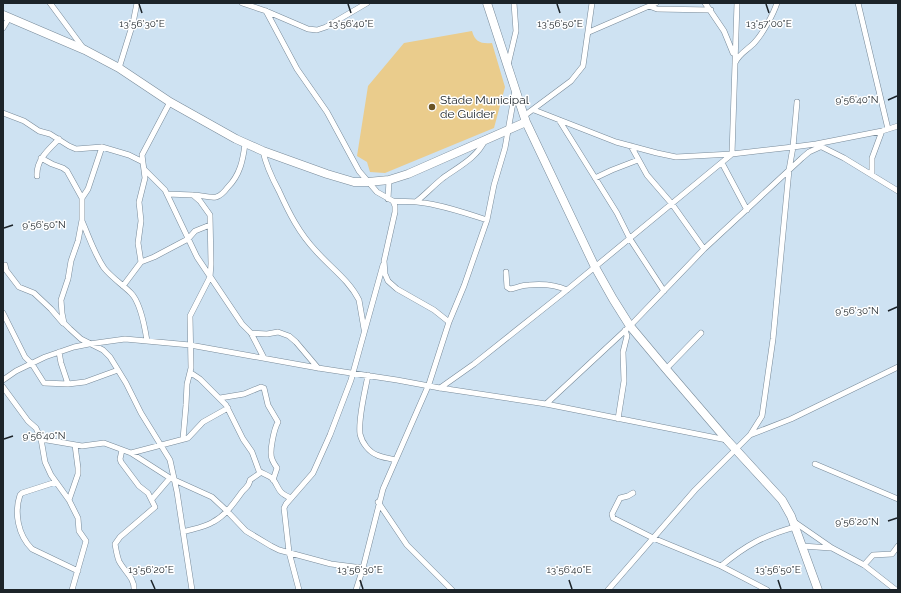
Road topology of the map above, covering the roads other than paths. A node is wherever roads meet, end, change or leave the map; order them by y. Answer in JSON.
{"nodes":[{"id":1,"x":50,"y":3,"type":"edge"},
{"id":2,"x":136,"y":3,"type":"edge"},
{"id":3,"x":242,"y":3,"type":"edge"},
{"id":4,"x":368,"y":3,"type":"edge"},
{"id":5,"x":487,"y":3,"type":"edge"},
{"id":6,"x":514,"y":3,"type":"edge"},
{"id":7,"x":592,"y":3,"type":"edge"},
{"id":8,"x":656,"y":3,"type":"edge"},
{"id":9,"x":705,"y":3,"type":"edge"},
{"id":10,"x":737,"y":3,"type":"edge"},
{"id":11,"x":777,"y":3,"type":"edge"},
{"id":12,"x":858,"y":3,"type":"edge"},
{"id":13,"x":649,"y":6,"type":"junction"},
{"id":14,"x":711,"y":10,"type":"junction"},
{"id":15,"x":266,"y":11,"type":"junction"},
{"id":16,"x":6,"y":17,"type":"edge"},
{"id":17,"x":3,"y":28,"type":"edge"},
{"id":18,"x":589,"y":32,"type":"junction"},
{"id":19,"x":85,"y":50,"type":"junction"},
{"id":20,"x":734,"y":56,"type":"junction"},
{"id":21,"x":734,"y":64,"type":"junction"},
{"id":22,"x":119,"y":68,"type":"junction"},
{"id":23,"x":507,"y":68,"type":"junction"},
{"id":24,"x":516,"y":89,"type":"junction"},
{"id":25,"x":170,"y":102,"type":"junction"},
{"id":26,"x":797,"y":102,"type":"dead end"},
{"id":27,"x":534,"y":110,"type":"junction"},
{"id":28,"x":3,"y":114,"type":"edge"},
{"id":29,"x":525,"y":119,"type":"junction"},
{"id":30,"x":559,"y":120,"type":"junction"},
{"id":31,"x":898,"y":126,"type":"edge"},
{"id":32,"x":888,"y":129,"type":"junction"},
{"id":33,"x":507,"y":130,"type":"junction"},
{"id":34,"x":882,"y":131,"type":"junction"},
{"id":35,"x":58,"y":139,"type":"junction"},
{"id":36,"x":485,"y":140,"type":"junction"},
{"id":37,"x":245,"y":144,"type":"junction"},
{"id":38,"x":631,"y":146,"type":"junction"},
{"id":39,"x":818,"y":146,"type":"junction"},
{"id":40,"x":102,"y":147,"type":"junction"},
{"id":41,"x":793,"y":147,"type":"junction"},
{"id":42,"x":263,"y":151,"type":"junction"},
{"id":43,"x":732,"y":154,"type":"junction"},
{"id":44,"x":41,"y":158,"type":"junction"},
{"id":45,"x":638,"y":160,"type":"junction"},
{"id":46,"x":141,"y":161,"type":"junction"},
{"id":47,"x":722,"y":163,"type":"junction"},
{"id":48,"x":145,"y":170,"type":"junction"},
{"id":49,"x":789,"y":170,"type":"junction"},
{"id":50,"x":872,"y":174,"type":"junction"},
{"id":51,"x":37,"y":176,"type":"dead end"},
{"id":52,"x":595,"y":178,"type":"junction"},
{"id":53,"x":389,"y":180,"type":"junction"},
{"id":54,"x":368,"y":182,"type":"junction"},
{"id":55,"x":898,"y":191,"type":"edge"},
{"id":56,"x":167,"y":194,"type":"junction"},
{"id":57,"x":194,"y":195,"type":"junction"},
{"id":58,"x":82,"y":198,"type":"junction"},
{"id":59,"x":390,"y":200,"type":"junction"},
{"id":60,"x":417,"y":201,"type":"junction"},
{"id":61,"x":672,"y":204,"type":"junction"},
{"id":62,"x":747,"y":210,"type":"junction"},
{"id":63,"x":82,"y":220,"type":"junction"},
{"id":64,"x":487,"y":220,"type":"junction"},
{"id":65,"x":210,"y":225,"type":"junction"},
{"id":66,"x":188,"y":239,"type":"junction"},
{"id":67,"x":630,"y":239,"type":"junction"},
{"id":68,"x":704,"y":249,"type":"junction"},
{"id":69,"x":384,"y":261,"type":"junction"},
{"id":70,"x":141,"y":262,"type":"junction"},
{"id":71,"x":5,"y":265,"type":"dead end"},
{"id":72,"x":595,"y":266,"type":"junction"},
{"id":73,"x":506,"y":272,"type":"dead end"},
{"id":74,"x":210,"y":277,"type":"junction"},
{"id":75,"x":123,"y":286,"type":"junction"},
{"id":76,"x":567,"y":290,"type":"junction"},
{"id":77,"x":664,"y":291,"type":"junction"},
{"id":78,"x":3,"y":313,"type":"edge"},
{"id":79,"x":449,"y":322,"type":"junction"},
{"id":80,"x":64,"y":323,"type":"junction"},
{"id":81,"x":628,"y":328,"type":"junction"},
{"id":82,"x":364,"y":332,"type":"junction"},
{"id":83,"x":251,"y":333,"type":"junction"},
{"id":84,"x":701,"y":333,"type":"dead end"},
{"id":85,"x":147,"y":341,"type":"junction"},
{"id":86,"x":89,"y":344,"type":"junction"},
{"id":87,"x":190,"y":346,"type":"junction"},
{"id":88,"x":59,"y":352,"type":"junction"},
{"id":89,"x":264,"y":358,"type":"junction"},
{"id":90,"x":32,"y":364,"type":"junction"},
{"id":91,"x":898,"y":367,"type":"edge"},
{"id":92,"x":318,"y":368,"type":"junction"},
{"id":93,"x":666,"y":369,"type":"junction"},
{"id":94,"x":118,"y":370,"type":"junction"},
{"id":95,"x":191,"y":373,"type":"junction"},
{"id":96,"x":353,"y":373,"type":"junction"},
{"id":97,"x":368,"y":376,"type":"junction"},
{"id":98,"x":3,"y":380,"type":"edge"},
{"id":99,"x":68,"y":384,"type":"junction"},
{"id":100,"x":428,"y":386,"type":"junction"},
{"id":101,"x":3,"y":388,"type":"edge"},
{"id":102,"x":440,"y":388,"type":"junction"},
{"id":103,"x":220,"y":398,"type":"junction"},
{"id":104,"x":546,"y":404,"type":"junction"},
{"id":105,"x":228,"y":408,"type":"junction"},
{"id":106,"x":618,"y":419,"type":"junction"},
{"id":107,"x":750,"y":435,"type":"junction"},
{"id":108,"x":41,"y":439,"type":"junction"},
{"id":109,"x":183,"y":439,"type":"junction"},
{"id":110,"x":727,"y":440,"type":"junction"},
{"id":111,"x":75,"y":445,"type":"junction"},
{"id":112,"x":161,"y":445,"type":"junction"},
{"id":113,"x":736,"y":449,"type":"junction"},
{"id":114,"x":122,"y":450,"type":"junction"},
{"id":115,"x":131,"y":453,"type":"junction"},
{"id":116,"x":396,"y":460,"type":"junction"},
{"id":117,"x":815,"y":464,"type":"dead end"},
{"id":118,"x":260,"y":473,"type":"junction"},
{"id":119,"x":172,"y":478,"type":"junction"},
{"id":120,"x":273,"y":480,"type":"junction"},
{"id":121,"x":56,"y":482,"type":"junction"},
{"id":122,"x":633,"y":493,"type":"dead end"},
{"id":123,"x":291,"y":498,"type":"junction"},
{"id":124,"x":152,"y":499,"type":"junction"},
{"id":125,"x":898,"y":499,"type":"edge"},
{"id":126,"x":69,"y":500,"type":"junction"},
{"id":127,"x":378,"y":502,"type":"junction"},
{"id":128,"x":227,"y":511,"type":"junction"},
{"id":129,"x":794,"y":524,"type":"junction"},
{"id":130,"x":183,"y":532,"type":"junction"},
{"id":131,"x":653,"y":538,"type":"junction"},
{"id":132,"x":802,"y":546,"type":"junction"},
{"id":133,"x":898,"y":546,"type":"edge"},
{"id":134,"x":832,"y":548,"type":"junction"},
{"id":135,"x":289,"y":552,"type":"junction"},
{"id":136,"x":864,"y":565,"type":"junction"},
{"id":137,"x":721,"y":566,"type":"junction"},
{"id":138,"x":363,"y":568,"type":"junction"},
{"id":139,"x":78,"y":571,"type":"junction"},
{"id":140,"x":72,"y":590,"type":"edge"},
{"id":141,"x":134,"y":590,"type":"edge"},
{"id":142,"x":192,"y":590,"type":"edge"},
{"id":143,"x":299,"y":590,"type":"edge"},
{"id":144,"x":356,"y":590,"type":"edge"},
{"id":145,"x":452,"y":590,"type":"edge"},
{"id":146,"x":608,"y":590,"type":"edge"},
{"id":147,"x":767,"y":590,"type":"edge"},
{"id":148,"x":818,"y":590,"type":"edge"},
{"id":149,"x":896,"y":590,"type":"edge"}],
"edges":[{"from":1,"to":19,"type":"street"},
{"from":2,"to":22,"type":"street"},
{"from":3,"to":15,"type":"street"},
{"from":4,"to":15,"type":"street"},
{"from":5,"to":23,"type":"main road"},
{"from":6,"to":23,"type":"street"},
{"from":7,"to":18,"type":"street"},
{"from":8,"to":13,"type":"street"},
{"from":9,"to":14,"type":"street"},
{"from":10,"to":20,"type":"street"},
{"from":11,"to":21,"type":"street"},
{"from":12,"to":32,"type":"street"},
{"from":13,"to":14,"type":"street"},
{"from":13,"to":18,"type":"street"},
{"from":14,"to":20,"type":"street"},
{"from":15,"to":54,"type":"street"},
{"from":16,"to":17,"type":"street"},
{"from":16,"to":19,"type":"main road"},
{"from":18,"to":27,"type":"street"},
{"from":19,"to":22,"type":"main road"},
{"from":20,"to":21,"type":"street"},
{"from":21,"to":43,"type":"street"},
{"from":22,"to":25,"type":"main road"},
{"from":23,"to":24,"type":"main road"},
{"from":24,"to":29,"type":"main road"},
{"from":24,"to":33,"type":"street"},
{"from":25,"to":37,"type":"main road"},
{"from":25,"to":46,"type":"street"},
{"from":26,"to":41,"type":"street"},
{"from":27,"to":29,"type":"street"},
{"from":27,"to":30,"type":"street"},
{"from":28,"to":35,"type":"street"},
{"from":29,"to":33,"type":"main road"},
{"from":29,"to":72,"type":"main road"},
{"from":30,"to":38,"type":"street"},
{"from":30,"to":52,"type":"street"},
{"from":31,"to":32,"type":"street"},
{"from":32,"to":34,"type":"street"},
{"from":33,"to":36,"type":"main road"},
{"from":33,"to":64,"type":"street"},
{"from":34,"to":39,"type":"street"},
{"from":34,"to":50,"type":"street"},
{"from":35,"to":40,"type":"street"},
{"from":35,"to":44,"type":"street"},
{"from":36,"to":53,"type":"main road"},
{"from":36,"to":60,"type":"street"},
{"from":37,"to":42,"type":"main road"},
{"from":37,"to":57,"type":"street"},
{"from":38,"to":43,"type":"street"},
{"from":38,"to":45,"type":"street"},
{"from":39,"to":41,"type":"street"},
{"from":39,"to":49,"type":"street"},
{"from":39,"to":50,"type":"street"},
{"from":40,"to":46,"type":"street"},
{"from":40,"to":58,"type":"street"},
{"from":41,"to":43,"type":"street"},
{"from":41,"to":49,"type":"street"},
{"from":42,"to":54,"type":"main road"},
{"from":42,"to":82,"type":"street"},
{"from":43,"to":47,"type":"street"},
{"from":44,"to":51,"type":"street"},
{"from":44,"to":58,"type":"street"},
{"from":45,"to":52,"type":"street"},
{"from":45,"to":61,"type":"street"},
{"from":46,"to":48,"type":"street"},
{"from":47,"to":61,"type":"street"},
{"from":47,"to":62,"type":"street"},
{"from":48,"to":56,"type":"street"},
{"from":48,"to":70,"type":"street"},
{"from":49,"to":62,"type":"street"},
{"from":49,"to":107,"type":"street"},
{"from":50,"to":55,"type":"street"},
{"from":52,"to":67,"type":"street"},
{"from":53,"to":54,"type":"main road"},
{"from":53,"to":59,"type":"street"},
{"from":54,"to":59,"type":"street"},
{"from":56,"to":57,"type":"street"},
{"from":56,"to":66,"type":"street"},
{"from":57,"to":65,"type":"street"},
{"from":58,"to":63,"type":"street"},
{"from":59,"to":60,"type":"street"},
{"from":59,"to":69,"type":"street"},
{"from":60,"to":64,"type":"street"},
{"from":61,"to":67,"type":"street"},
{"from":61,"to":68,"type":"street"},
{"from":62,"to":68,"type":"street"},
{"from":63,"to":75,"type":"street"},
{"from":63,"to":80,"type":"street"},
{"from":64,"to":79,"type":"street"},
{"from":65,"to":66,"type":"street"},
{"from":65,"to":74,"type":"street"},
{"from":66,"to":70,"type":"street"},
{"from":66,"to":74,"type":"street"},
{"from":67,"to":72,"type":"street"},
{"from":67,"to":77,"type":"street"},
{"from":68,"to":77,"type":"street"},
{"from":69,"to":79,"type":"street"},
{"from":69,"to":82,"type":"street"},
{"from":70,"to":75,"type":"street"},
{"from":71,"to":80,"type":"street"},
{"from":72,"to":76,"type":"street"},
{"from":72,"to":81,"type":"main road"},
{"from":73,"to":76,"type":"street"},
{"from":74,"to":83,"type":"street"},
{"from":74,"to":87,"type":"street"},
{"from":75,"to":85,"type":"street"},
{"from":76,"to":102,"type":"street"},
{"from":77,"to":81,"type":"street"},
{"from":78,"to":90,"type":"street"},
{"from":79,"to":100,"type":"street"},
{"from":80,"to":86,"type":"street"},
{"from":81,"to":93,"type":"main road"},
{"from":81,"to":104,"type":"street"},
{"from":81,"to":106,"type":"street"},
{"from":82,"to":96,"type":"street"},
{"from":83,"to":89,"type":"street"},
{"from":83,"to":92,"type":"street"},
{"from":84,"to":93,"type":"street"},
{"from":85,"to":86,"type":"street"},
{"from":85,"to":87,"type":"street"},
{"from":86,"to":88,"type":"street"},
{"from":86,"to":94,"type":"street"},
{"from":87,"to":89,"type":"street"},
{"from":87,"to":95,"type":"street"},
{"from":88,"to":90,"type":"street"},
{"from":88,"to":99,"type":"street"},
{"from":89,"to":92,"type":"street"},
{"from":90,"to":98,"type":"street"},
{"from":90,"to":99,"type":"street"},
{"from":91,"to":107,"type":"street"},
{"from":92,"to":96,"type":"street"},
{"from":93,"to":110,"type":"main road"},
{"from":94,"to":99,"type":"street"},
{"from":94,"to":112,"type":"street"},
{"from":95,"to":103,"type":"street"},
{"from":95,"to":109,"type":"street"},
{"from":96,"to":97,"type":"street"},
{"from":96,"to":123,"type":"street"},
{"from":97,"to":100,"type":"street"},
{"from":97,"to":116,"type":"street"},
{"from":100,"to":102,"type":"street"},
{"from":100,"to":116,"type":"street"},
{"from":101,"to":108,"type":"street"},
{"from":102,"to":104,"type":"street"},
{"from":103,"to":105,"type":"street"},
{"from":103,"to":120,"type":"street"},
{"from":104,"to":106,"type":"street"},
{"from":105,"to":109,"type":"street"},
{"from":105,"to":118,"type":"street"},
{"from":106,"to":110,"type":"street"},
{"from":107,"to":113,"type":"street"},
{"from":108,"to":111,"type":"street"},
{"from":108,"to":121,"type":"street"},
{"from":109,"to":112,"type":"street"},
{"from":110,"to":113,"type":"main road"},
{"from":111,"to":114,"type":"street"},
{"from":111,"to":126,"type":"street"},
{"from":112,"to":115,"type":"street"},
{"from":112,"to":119,"type":"street"},
{"from":113,"to":129,"type":"main road"},
{"from":113,"to":131,"type":"street"},
{"from":114,"to":115,"type":"street"},
{"from":114,"to":124,"type":"street"},
{"from":115,"to":119,"type":"street"},
{"from":116,"to":127,"type":"street"},
{"from":117,"to":125,"type":"street"},
{"from":118,"to":120,"type":"street"},
{"from":118,"to":128,"type":"street"},
{"from":119,"to":124,"type":"street"},
{"from":119,"to":128,"type":"street"},
{"from":119,"to":130,"type":"street"},
{"from":120,"to":123,"type":"street"},
{"from":121,"to":126,"type":"street"},
{"from":121,"to":139,"type":"street"},
{"from":122,"to":131,"type":"street"},
{"from":123,"to":135,"type":"street"},
{"from":124,"to":141,"type":"street"},
{"from":126,"to":139,"type":"street"},
{"from":127,"to":138,"type":"street"},
{"from":127,"to":145,"type":"street"},
{"from":128,"to":130,"type":"street"},
{"from":128,"to":135,"type":"street"},
{"from":129,"to":132,"type":"main road"},
{"from":129,"to":134,"type":"street"},
{"from":129,"to":137,"type":"street"},
{"from":130,"to":142,"type":"street"},
{"from":131,"to":137,"type":"street"},
{"from":131,"to":146,"type":"street"},
{"from":132,"to":134,"type":"street"},
{"from":132,"to":148,"type":"main road"},
{"from":133,"to":136,"type":"street"},
{"from":134,"to":136,"type":"street"},
{"from":135,"to":138,"type":"street"},
{"from":135,"to":143,"type":"street"},
{"from":136,"to":149,"type":"street"},
{"from":137,"to":147,"type":"street"},
{"from":138,"to":144,"type":"street"},
{"from":139,"to":140,"type":"street"}]}
